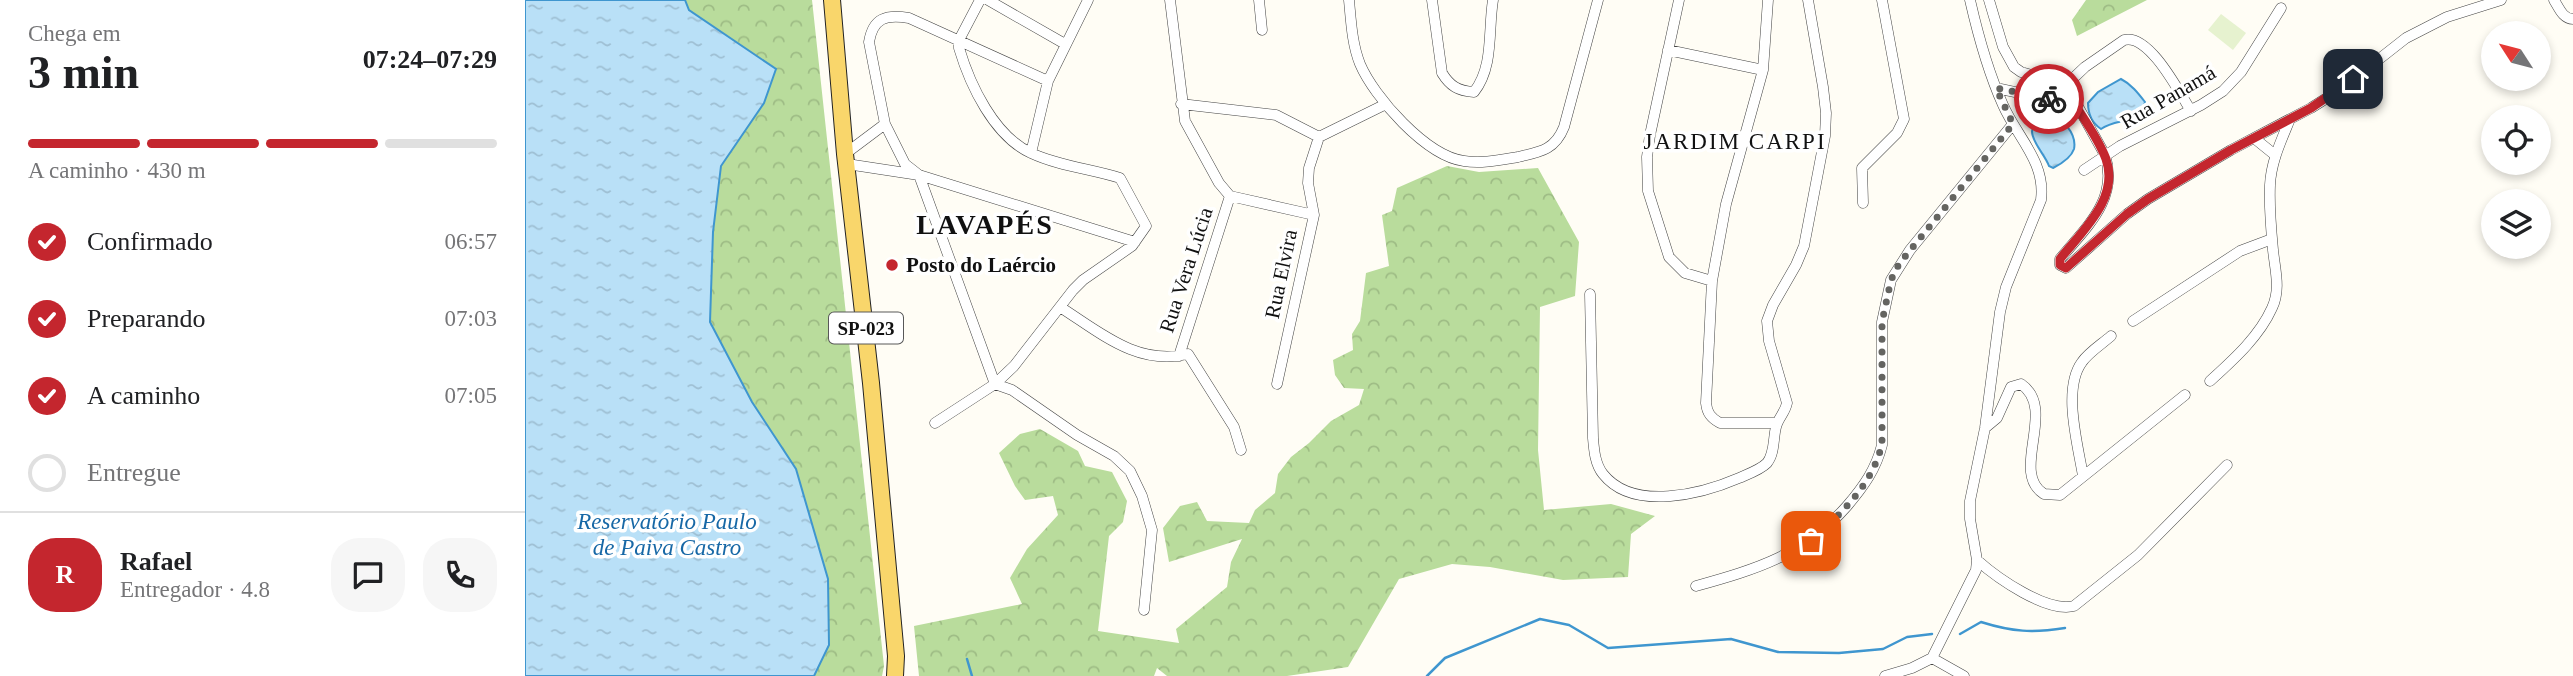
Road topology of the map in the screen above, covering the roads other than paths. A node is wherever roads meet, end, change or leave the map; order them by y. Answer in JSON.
{"nodes":[{"id":1,"x":832,"y":0,"type":"edge"},
{"id":2,"x":980,"y":0,"type":"edge"},
{"id":3,"x":988,"y":0,"type":"edge"},
{"id":4,"x":1088,"y":0,"type":"edge"},
{"id":5,"x":1170,"y":0,"type":"edge"},
{"id":6,"x":1259,"y":0,"type":"edge"},
{"id":7,"x":1349,"y":0,"type":"edge"},
{"id":8,"x":1431,"y":0,"type":"edge"},
{"id":9,"x":1493,"y":0,"type":"edge"},
{"id":10,"x":1598,"y":0,"type":"edge"},
{"id":11,"x":1679,"y":0,"type":"edge"},
{"id":12,"x":1768,"y":0,"type":"edge"},
{"id":13,"x":1808,"y":0,"type":"edge"},
{"id":14,"x":1882,"y":0,"type":"edge"},
{"id":15,"x":1970,"y":0,"type":"edge"},
{"id":16,"x":1989,"y":0,"type":"edge"},
{"id":17,"x":2501,"y":0,"type":"edge"},
{"id":18,"x":2554,"y":0,"type":"edge"},
{"id":19,"x":2281,"y":8,"type":"dead end"},
{"id":20,"x":2573,"y":19,"type":"edge"},
{"id":21,"x":1262,"y":30,"type":"dead end"},
{"id":22,"x":959,"y":40,"type":"junction"},
{"id":23,"x":1065,"y":44,"type":"junction"},
{"id":24,"x":1668,"y":50,"type":"junction"},
{"id":25,"x":1763,"y":70,"type":"junction"},
{"id":26,"x":1048,"y":81,"type":"junction"},
{"id":27,"x":2066,"y":85,"type":"junction"},
{"id":28,"x":1996,"y":88,"type":"junction"},
{"id":29,"x":1181,"y":104,"type":"junction"},
{"id":30,"x":1386,"y":104,"type":"junction"},
{"id":31,"x":2075,"y":105,"type":"junction"},
{"id":32,"x":2191,"y":111,"type":"junction"},
{"id":33,"x":2290,"y":119,"type":"junction"},
{"id":34,"x":885,"y":124,"type":"junction"},
{"id":35,"x":2013,"y":124,"type":"junction"},
{"id":36,"x":1319,"y":137,"type":"junction"},
{"id":37,"x":2254,"y":138,"type":"junction"},
{"id":38,"x":1031,"y":153,"type":"junction"},
{"id":39,"x":2275,"y":155,"type":"junction"},
{"id":40,"x":2105,"y":156,"type":"junction"},
{"id":41,"x":846,"y":159,"type":"junction"},
{"id":42,"x":2084,"y":170,"type":"dead end"},
{"id":43,"x":919,"y":175,"type":"junction"},
{"id":44,"x":1230,"y":196,"type":"junction"},
{"id":45,"x":1863,"y":202,"type":"dead end"},
{"id":46,"x":1314,"y":215,"type":"junction"},
{"id":47,"x":2272,"y":239,"type":"junction"},
{"id":48,"x":1135,"y":243,"type":"junction"},
{"id":49,"x":1711,"y":281,"type":"junction"},
{"id":50,"x":1590,"y":294,"type":"dead end"},
{"id":51,"x":1060,"y":307,"type":"junction"},
{"id":52,"x":2133,"y":321,"type":"dead end"},
{"id":53,"x":2111,"y":337,"type":"dead end"},
{"id":54,"x":1179,"y":356,"type":"junction"},
{"id":55,"x":2210,"y":381,"type":"dead end"},
{"id":56,"x":995,"y":384,"type":"junction"},
{"id":57,"x":1277,"y":384,"type":"dead end"},
{"id":58,"x":2185,"y":395,"type":"dead end"},
{"id":59,"x":935,"y":423,"type":"dead end"},
{"id":60,"x":1776,"y":423,"type":"junction"},
{"id":61,"x":1985,"y":428,"type":"junction"},
{"id":62,"x":1241,"y":450,"type":"dead end"},
{"id":63,"x":2227,"y":465,"type":"dead end"},
{"id":64,"x":2083,"y":476,"type":"junction"},
{"id":65,"x":1977,"y":560,"type":"junction"},
{"id":66,"x":1696,"y":586,"type":"dead end"},
{"id":67,"x":1144,"y":610,"type":"dead end"},
{"id":68,"x":1932,"y":658,"type":"junction"},
{"id":69,"x":898,"y":676,"type":"edge"},
{"id":70,"x":1885,"y":676,"type":"edge"},
{"id":71,"x":1964,"y":676,"type":"edge"}],
"edges":[{"from":1,"to":41,"type":"main road","number":"SP-023"},
{"from":2,"to":22,"type":"street"},
{"from":3,"to":23,"type":"street"},
{"from":4,"to":23,"type":"street"},
{"from":5,"to":29,"type":"street"},
{"from":6,"to":21,"type":"street"},
{"from":7,"to":30,"type":"street"},
{"from":8,"to":9,"type":"street"},
{"from":10,"to":30,"type":"street"},
{"from":11,"to":24,"type":"street"},
{"from":12,"to":25,"type":"street"},
{"from":13,"to":60,"type":"street"},
{"from":14,"to":45,"type":"street"},
{"from":15,"to":28,"type":"street"},
{"from":16,"to":27,"type":"street"},
{"from":17,"to":33,"type":"street"},
{"from":18,"to":20,"type":"street"},
{"from":19,"to":32,"type":"street","name":"Rua Panamá"},
{"from":22,"to":26,"type":"street"},
{"from":22,"to":34,"type":"street"},
{"from":22,"to":38,"type":"street"},
{"from":23,"to":26,"type":"street"},
{"from":24,"to":25,"type":"street"},
{"from":24,"to":49,"type":"street"},
{"from":25,"to":49,"type":"street"},
{"from":26,"to":38,"type":"street"},
{"from":27,"to":31,"type":"street"},
{"from":27,"to":32,"type":"street"},
{"from":28,"to":31,"type":"street"},
{"from":28,"to":35,"type":"street"},
{"from":29,"to":36,"type":"street"},
{"from":29,"to":44,"type":"street"},
{"from":30,"to":36,"type":"street"},
{"from":31,"to":40,"type":"street"},
{"from":32,"to":40,"type":"street","name":"Rua Panamá"},
{"from":33,"to":37,"type":"street"},
{"from":33,"to":39,"type":"street"},
{"from":34,"to":41,"type":"street"},
{"from":34,"to":43,"type":"street"},
{"from":35,"to":61,"type":"street"},
{"from":35,"to":66,"type":"street"},
{"from":36,"to":46,"type":"street"},
{"from":37,"to":39,"type":"street"},
{"from":37,"to":40,"type":"street"},
{"from":38,"to":48,"type":"street"},
{"from":39,"to":47,"type":"street"},
{"from":40,"to":42,"type":"street","name":"Rua Panamá"},
{"from":41,"to":43,"type":"street"},
{"from":41,"to":69,"type":"main road","number":"SP-023"},
{"from":43,"to":48,"type":"street"},
{"from":43,"to":56,"type":"street"},
{"from":44,"to":46,"type":"street","name":"Rua Elvira"},
{"from":44,"to":54,"type":"street","name":"Rua Vera Lúcia"},
{"from":46,"to":57,"type":"street","name":"Rua Elvira"},
{"from":47,"to":52,"type":"street"},
{"from":47,"to":55,"type":"street"},
{"from":48,"to":51,"type":"street"},
{"from":49,"to":60,"type":"street"},
{"from":50,"to":60,"type":"street"},
{"from":51,"to":54,"type":"street"},
{"from":51,"to":56,"type":"street"},
{"from":53,"to":64,"type":"street"},
{"from":54,"to":62,"type":"street"},
{"from":56,"to":59,"type":"street"},
{"from":56,"to":67,"type":"street"},
{"from":58,"to":64,"type":"street"},
{"from":61,"to":64,"type":"street"},
{"from":61,"to":65,"type":"street"},
{"from":63,"to":65,"type":"street"},
{"from":65,"to":68,"type":"street"},
{"from":68,"to":70,"type":"street"},
{"from":68,"to":71,"type":"street"}]}
